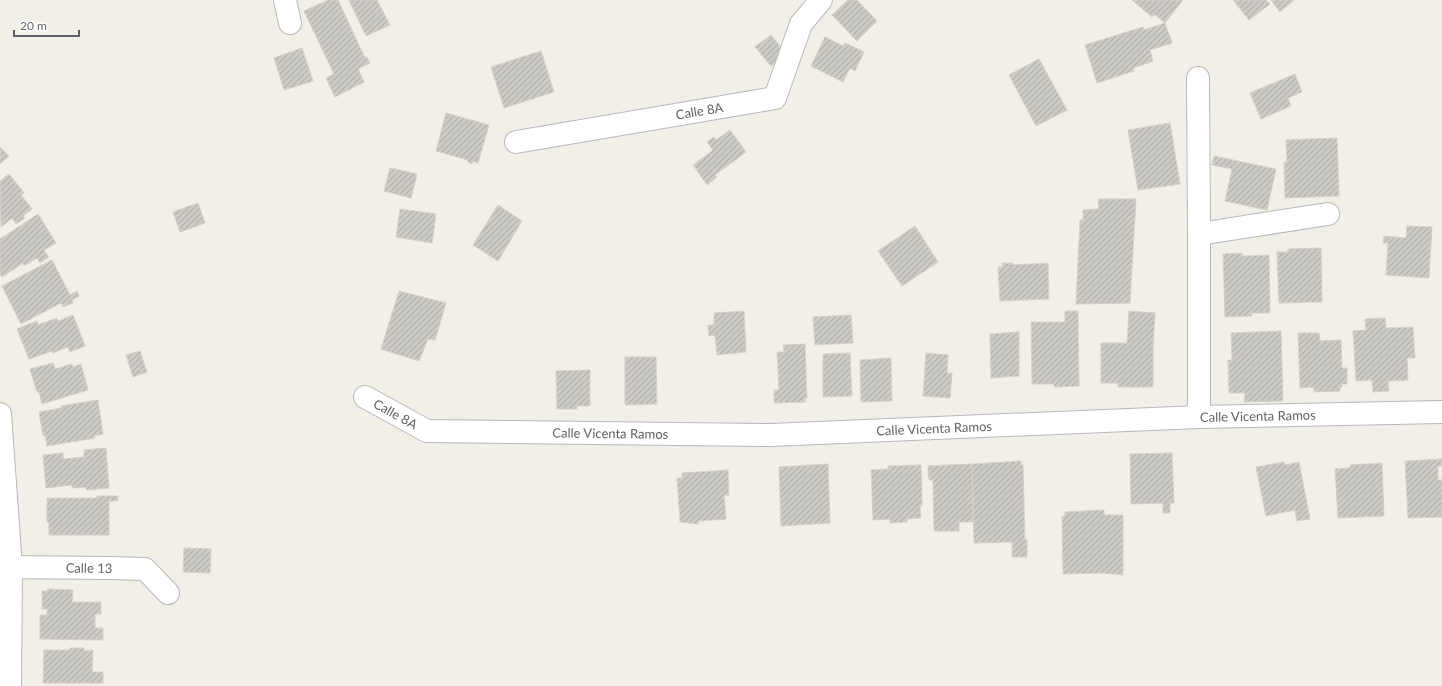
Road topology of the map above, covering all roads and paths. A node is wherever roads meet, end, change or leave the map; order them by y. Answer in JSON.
{"nodes":[{"id":1,"x":285,"y":0,"type":"edge"},
{"id":2,"x":821,"y":0,"type":"edge"},
{"id":3,"x":290,"y":23,"type":"dead end"},
{"id":4,"x":1198,"y":78,"type":"dead end"},
{"id":5,"x":516,"y":142,"type":"dead end"},
{"id":6,"x":1328,"y":214,"type":"dead end"},
{"id":7,"x":1200,"y":234,"type":"junction"},
{"id":8,"x":365,"y":397,"type":"dead end"},
{"id":9,"x":1442,"y":412,"type":"edge"},
{"id":10,"x":0,"y":414,"type":"edge"},
{"id":11,"x":1199,"y":417,"type":"junction"},
{"id":12,"x":427,"y":431,"type":"joint"},
{"id":13,"x":5,"y":567,"type":"edge"},
{"id":14,"x":168,"y":593,"type":"dead end"},
{"id":15,"x":10,"y":686,"type":"edge"}],
"edges":[{"from":1,"to":3,"type":"street"},
{"from":2,"to":5,"type":"street","name":"Calle 8A"},
{"from":4,"to":7,"type":"street"},
{"from":6,"to":7,"type":"street"},
{"from":7,"to":11,"type":"street"},
{"from":8,"to":12,"type":"street","name":"Calle 8A"},
{"from":9,"to":11,"type":"street","name":"Calle Vicenta Ramos"},
{"from":10,"to":13,"type":"street"},
{"from":11,"to":12,"type":"street","name":"Calle Vicenta Ramos"},
{"from":13,"to":14,"type":"street","name":"Calle 13"},
{"from":13,"to":15,"type":"street"}]}
